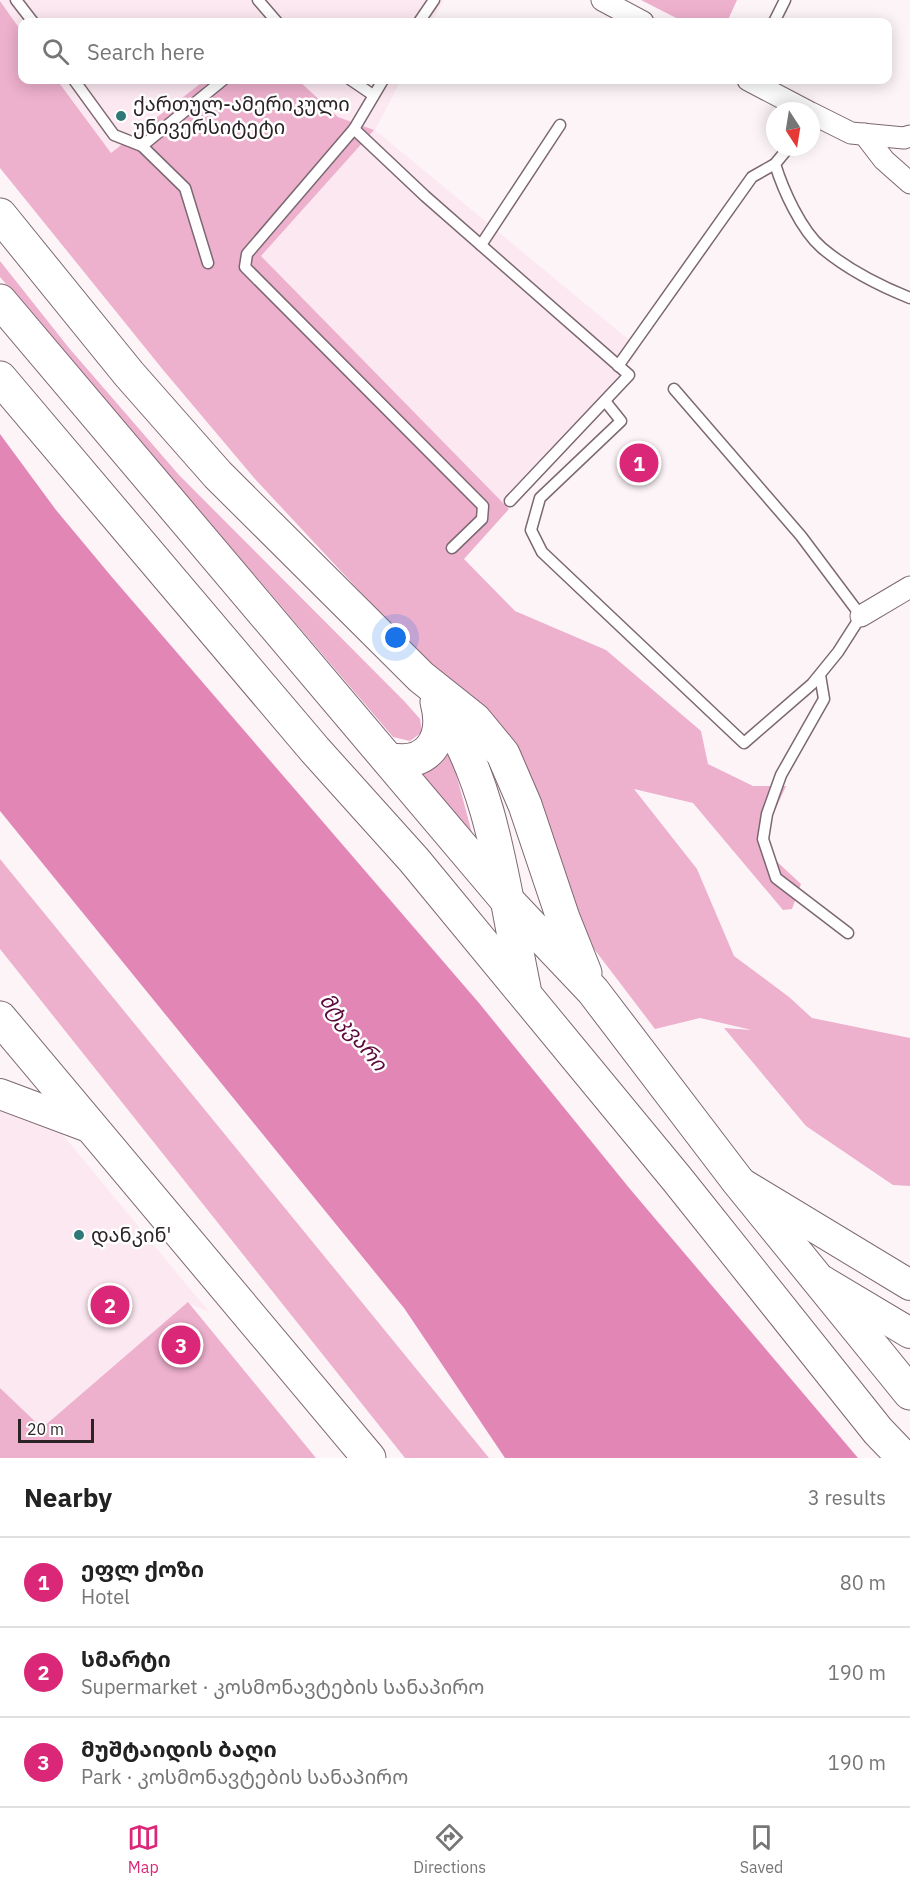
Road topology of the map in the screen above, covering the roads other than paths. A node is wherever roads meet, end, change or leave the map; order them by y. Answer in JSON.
{"nodes":[{"id":1,"x":16,"y":0,"type":"edge"},
{"id":2,"x":258,"y":0,"type":"edge"},
{"id":3,"x":434,"y":0,"type":"edge"},
{"id":4,"x":602,"y":0,"type":"edge"},
{"id":5,"x":785,"y":0,"type":"edge"},
{"id":6,"x":30,"y":18,"type":"edge"},
{"id":7,"x":274,"y":18,"type":"edge"},
{"id":8,"x":422,"y":18,"type":"edge"},
{"id":9,"x":636,"y":18,"type":"edge"},
{"id":10,"x":776,"y":18,"type":"edge"},
{"id":11,"x":77,"y":84,"type":"edge"},
{"id":12,"x":218,"y":84,"type":"edge"},
{"id":13,"x":357,"y":84,"type":"edge"},
{"id":14,"x":380,"y":84,"type":"edge"},
{"id":15,"x":755,"y":84,"type":"edge"},
{"id":16,"x":373,"y":95,"type":"junction"},
{"id":17,"x":788,"y":102,"type":"edge"},
{"id":18,"x":820,"y":119,"type":"edge"},
{"id":19,"x":560,"y":125,"type":"dead end"},
{"id":20,"x":354,"y":129,"type":"junction"},
{"id":21,"x":864,"y":134,"type":"junction"},
{"id":22,"x":910,"y":136,"type":"edge"},
{"id":23,"x":142,"y":146,"type":"junction"},
{"id":24,"x":782,"y":156,"type":"edge"},
{"id":25,"x":775,"y":164,"type":"junction"},
{"id":26,"x":910,"y":183,"type":"edge"},
{"id":27,"x":0,"y":215,"type":"edge"},
{"id":28,"x":481,"y":245,"type":"junction"},
{"id":29,"x":208,"y":263,"type":"dead end"},
{"id":30,"x":910,"y":298,"type":"edge"},
{"id":31,"x":0,"y":301,"type":"edge"},
{"id":32,"x":618,"y":366,"type":"junction"},
{"id":33,"x":0,"y":378,"type":"edge"},
{"id":34,"x":674,"y":389,"type":"dead end"},
{"id":35,"x":605,"y":401,"type":"junction"},
{"id":36,"x":510,"y":501,"type":"dead end"},
{"id":37,"x":452,"y":548,"type":"dead end"},
{"id":38,"x":910,"y":587,"type":"edge"},
{"id":39,"x":861,"y":616,"type":"junction"},
{"id":40,"x":820,"y":675,"type":"junction"},
{"id":41,"x":429,"y":690,"type":"junction"},
{"id":42,"x":388,"y":759,"type":"junction"},
{"id":43,"x":504,"y":898,"type":"junction"},
{"id":44,"x":848,"y":933,"type":"dead end"},
{"id":45,"x":593,"y":991,"type":"junction"},
{"id":46,"x":525,"y":993,"type":"junction"},
{"id":47,"x":0,"y":1018,"type":"edge"},
{"id":48,"x":0,"y":1094,"type":"edge"},
{"id":49,"x":91,"y":1128,"type":"junction"},
{"id":50,"x":677,"y":1179,"type":"junction"},
{"id":51,"x":737,"y":1180,"type":"junction"},
{"id":52,"x":815,"y":1276,"type":"junction"},
{"id":53,"x":910,"y":1285,"type":"edge"},
{"id":54,"x":910,"y":1333,"type":"edge"},
{"id":55,"x":910,"y":1393,"type":"edge"},
{"id":56,"x":369,"y":1458,"type":"edge"},
{"id":57,"x":904,"y":1458,"type":"edge"}],
"edges":[{"from":1,"to":6,"type":"lane"},
{"from":2,"to":7,"type":"lane"},
{"from":3,"to":8,"type":"lane"},
{"from":4,"to":9,"type":"street"},
{"from":5,"to":10,"type":"lane"},
{"from":11,"to":23,"type":"lane"},
{"from":12,"to":23,"type":"lane"},
{"from":13,"to":16,"type":"lane"},
{"from":14,"to":16,"type":"lane"},
{"from":15,"to":17,"type":"street"},
{"from":16,"to":20,"type":"lane"},
{"from":18,"to":21,"type":"street"},
{"from":19,"to":28,"type":"lane"},
{"from":20,"to":28,"type":"lane"},
{"from":20,"to":37,"type":"lane"},
{"from":21,"to":22,"type":"street"},
{"from":21,"to":26,"type":"street"},
{"from":23,"to":29,"type":"lane"},
{"from":24,"to":25,"type":"lane"},
{"from":25,"to":30,"type":"lane"},
{"from":25,"to":32,"type":"lane"},
{"from":27,"to":41,"type":"main road"},
{"from":28,"to":32,"type":"lane"},
{"from":31,"to":42,"type":"main road"},
{"from":32,"to":35,"type":"lane"},
{"from":33,"to":46,"type":"main road"},
{"from":34,"to":39,"type":"lane"},
{"from":35,"to":36,"type":"lane"},
{"from":35,"to":40,"type":"lane"},
{"from":38,"to":39,"type":"street"},
{"from":39,"to":40,"type":"lane"},
{"from":40,"to":44,"type":"lane"},
{"from":41,"to":42,"type":"main road"},
{"from":41,"to":43,"type":"main road"},
{"from":41,"to":45,"type":"main road"},
{"from":42,"to":43,"type":"main road"},
{"from":43,"to":45,"type":"main road"},
{"from":43,"to":46,"type":"main road"},
{"from":45,"to":51,"type":"main road"},
{"from":46,"to":50,"type":"main road"},
{"from":47,"to":49,"type":"main road"},
{"from":48,"to":49,"type":"main road"},
{"from":49,"to":56,"type":"main road"},
{"from":50,"to":52,"type":"main road"},
{"from":50,"to":57,"type":"main road"},
{"from":51,"to":52,"type":"main road"},
{"from":51,"to":53,"type":"main road"},
{"from":52,"to":54,"type":"main road"},
{"from":52,"to":55,"type":"main road"}]}
